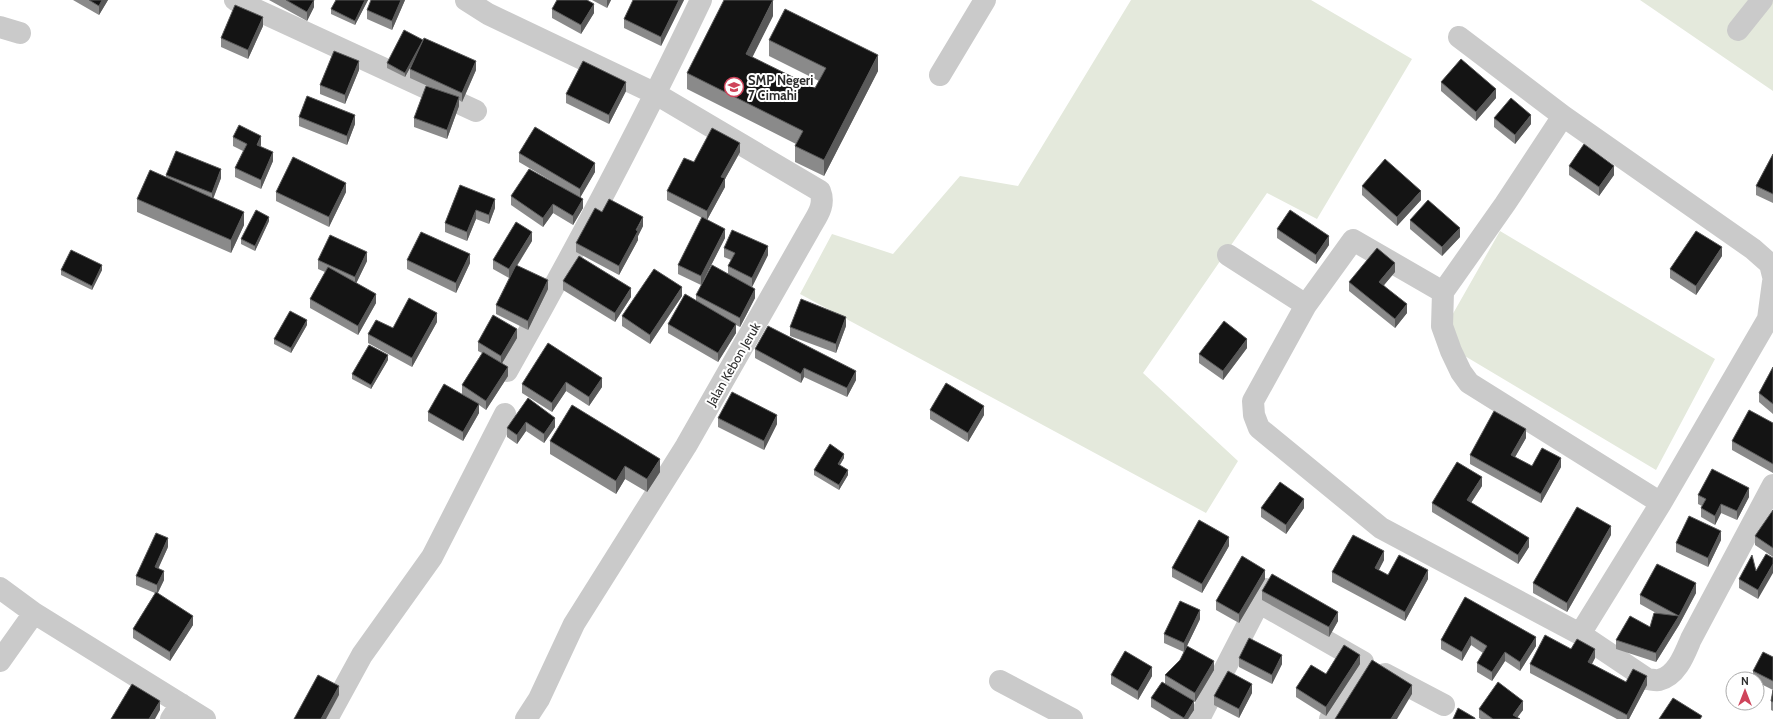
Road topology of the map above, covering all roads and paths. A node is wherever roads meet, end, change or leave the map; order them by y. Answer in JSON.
{"nodes":[{"id":1,"x":466,"y":0,"type":"edge"},
{"id":2,"x":702,"y":0,"type":"edge"},
{"id":3,"x":985,"y":0,"type":"edge"},
{"id":4,"x":1762,"y":0,"type":"edge"},
{"id":5,"x":241,"y":1,"type":"edge"},
{"id":6,"x":491,"y":7,"type":"edge"},
{"id":7,"x":1738,"y":30,"type":"dead end"},
{"id":8,"x":1459,"y":37,"type":"dead end"},
{"id":9,"x":940,"y":75,"type":"dead end"},
{"id":10,"x":656,"y":94,"type":"junction"},
{"id":11,"x":476,"y":111,"type":"dead end"},
{"id":12,"x":1563,"y":116,"type":"junction"},
{"id":13,"x":1228,"y":255,"type":"dead end"},
{"id":14,"x":1773,"y":276,"type":"edge"},
{"id":15,"x":1773,"y":282,"type":"edge"},
{"id":16,"x":1442,"y":292,"type":"junction"},
{"id":17,"x":1306,"y":305,"type":"junction"},
{"id":18,"x":1770,"y":320,"type":"edge"},
{"id":19,"x":507,"y":371,"type":"edge"},
{"id":20,"x":505,"y":414,"type":"dead end"},
{"id":21,"x":1773,"y":485,"type":"edge"},
{"id":22,"x":1661,"y":503,"type":"junction"},
{"id":23,"x":1270,"y":582,"type":"edge"},
{"id":24,"x":0,"y":588,"type":"edge"},
{"id":25,"x":1258,"y":602,"type":"junction"},
{"id":26,"x":34,"y":613,"type":"junction"},
{"id":27,"x":1580,"y":634,"type":"junction"},
{"id":28,"x":0,"y":661,"type":"edge"},
{"id":29,"x":1363,"y":662,"type":"junction"},
{"id":30,"x":1000,"y":681,"type":"dead end"},
{"id":31,"x":1444,"y":705,"type":"dead end"},
{"id":32,"x":176,"y":711,"type":"edge"},
{"id":33,"x":205,"y":719,"type":"edge"},
{"id":34,"x":327,"y":719,"type":"edge"},
{"id":35,"x":526,"y":719,"type":"edge"},
{"id":36,"x":1072,"y":719,"type":"edge"},
{"id":37,"x":1199,"y":719,"type":"edge"},
{"id":38,"x":1330,"y":719,"type":"edge"}],
"edges":[{"from":1,"to":6,"type":"street"},
{"from":2,"to":10,"type":"street"},
{"from":3,"to":9,"type":"street"},
{"from":4,"to":7,"type":"street"},
{"from":5,"to":11,"type":"street"},
{"from":6,"to":10,"type":"street"},
{"from":8,"to":12,"type":"street"},
{"from":10,"to":19,"type":"street"},
{"from":10,"to":35,"type":"street","name":"Jalan Kebon Jeruk"},
{"from":12,"to":14,"type":"street"},
{"from":12,"to":16,"type":"street"},
{"from":13,"to":17,"type":"street"},
{"from":15,"to":18,"type":"street"},
{"from":16,"to":17,"type":"street"},
{"from":16,"to":22,"type":"street"},
{"from":17,"to":27,"type":"street"},
{"from":18,"to":22,"type":"street"},
{"from":20,"to":34,"type":"street"},
{"from":21,"to":27,"type":"street"},
{"from":22,"to":27,"type":"street"},
{"from":23,"to":25,"type":"street"},
{"from":24,"to":26,"type":"street"},
{"from":25,"to":29,"type":"street"},
{"from":25,"to":37,"type":"street"},
{"from":26,"to":28,"type":"street"},
{"from":26,"to":32,"type":"street"},
{"from":29,"to":31,"type":"street"},
{"from":29,"to":38,"type":"street"},
{"from":30,"to":36,"type":"street"},
{"from":32,"to":33,"type":"street"}]}
